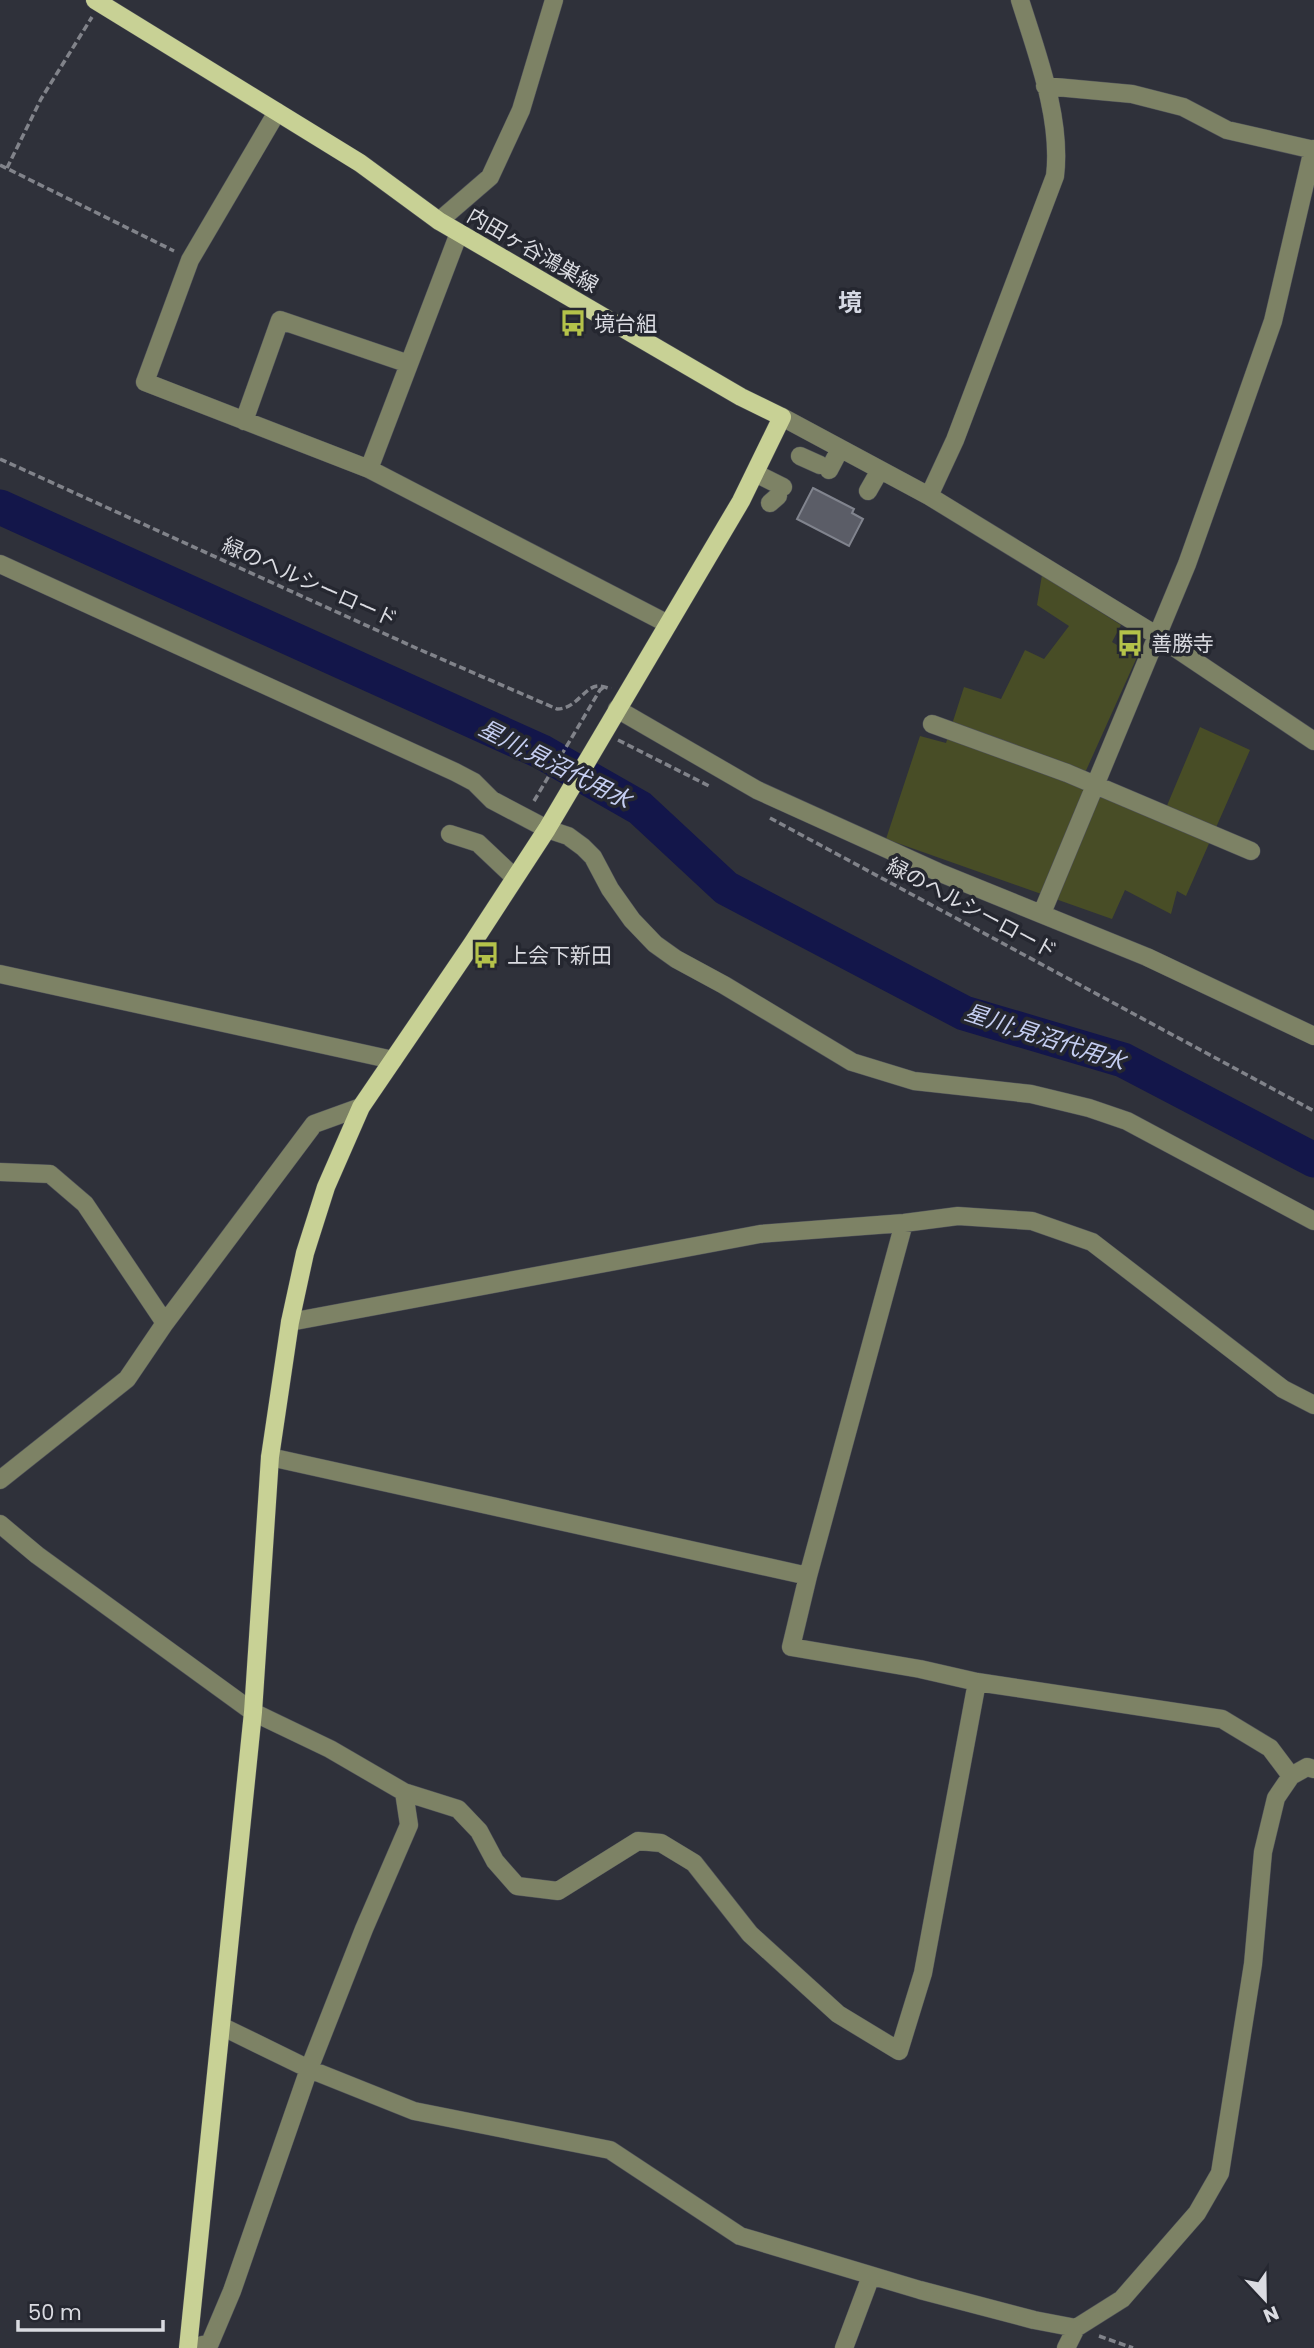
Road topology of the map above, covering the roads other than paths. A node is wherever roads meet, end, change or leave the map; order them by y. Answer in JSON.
{"nodes":[{"id":1,"x":554,"y":0,"type":"edge"},
{"id":2,"x":1020,"y":0,"type":"edge"},
{"id":3,"x":98,"y":1,"type":"edge"},
{"id":4,"x":1045,"y":86,"type":"junction"},
{"id":5,"x":278,"y":112,"type":"junction"},
{"id":6,"x":1313,"y":149,"type":"edge"},
{"id":7,"x":439,"y":221,"type":"junction"},
{"id":8,"x":459,"y":233,"type":"junction"},
{"id":9,"x":409,"y":364,"type":"junction"},
{"id":10,"x":782,"y":417,"type":"junction"},
{"id":11,"x":244,"y":421,"type":"junction"},
{"id":12,"x":840,"y":449,"type":"junction"},
{"id":13,"x":800,"y":456,"type":"dead end"},
{"id":14,"x":369,"y":469,"type":"junction"},
{"id":15,"x":880,"y":470,"type":"junction"},
{"id":16,"x":755,"y":473,"type":"junction"},
{"id":17,"x":868,"y":491,"type":"dead end"},
{"id":18,"x":777,"y":495,"type":"dead end"},
{"id":19,"x":929,"y":496,"type":"junction"},
{"id":20,"x":0,"y":564,"type":"edge"},
{"id":21,"x":668,"y":624,"type":"junction"},
{"id":22,"x":1156,"y":635,"type":"junction"},
{"id":23,"x":617,"y":709,"type":"junction"},
{"id":24,"x":932,"y":724,"type":"dead end"},
{"id":25,"x":1314,"y":741,"type":"edge"},
{"id":26,"x":1094,"y":785,"type":"junction"},
{"id":27,"x":547,"y":829,"type":"junction"},
{"id":28,"x":450,"y":834,"type":"dead end"},
{"id":29,"x":1251,"y":851,"type":"dead end"},
{"id":30,"x":514,"y":877,"type":"junction"},
{"id":31,"x":1042,"y":913,"type":"junction"},
{"id":32,"x":0,"y":974,"type":"edge"},
{"id":33,"x":1314,"y":1036,"type":"edge"},
{"id":34,"x":393,"y":1060,"type":"junction"},
{"id":35,"x":361,"y":1107,"type":"junction"},
{"id":36,"x":0,"y":1172,"type":"edge"},
{"id":37,"x":1314,"y":1220,"type":"edge"},
{"id":38,"x":904,"y":1223,"type":"junction"},
{"id":39,"x":289,"y":1322,"type":"junction"},
{"id":40,"x":165,"y":1323,"type":"junction"},
{"id":41,"x":1314,"y":1405,"type":"edge"},
{"id":42,"x":271,"y":1457,"type":"junction"},
{"id":43,"x":0,"y":1480,"type":"edge"},
{"id":44,"x":0,"y":1524,"type":"edge"},
{"id":45,"x":808,"y":1576,"type":"junction"},
{"id":46,"x":977,"y":1682,"type":"junction"},
{"id":47,"x":253,"y":1712,"type":"junction"},
{"id":48,"x":1314,"y":1769,"type":"edge"},
{"id":49,"x":1291,"y":1776,"type":"junction"},
{"id":50,"x":404,"y":1792,"type":"junction"},
{"id":51,"x":223,"y":2027,"type":"junction"},
{"id":52,"x":309,"y":2069,"type":"junction"},
{"id":53,"x":871,"y":2276,"type":"junction"},
{"id":54,"x":1076,"y":2328,"type":"junction"},
{"id":55,"x":190,"y":2348,"type":"edge"},
{"id":56,"x":844,"y":2348,"type":"edge"},
{"id":57,"x":1066,"y":2348,"type":"edge"}],
"edges":[{"from":1,"to":7,"type":"street"},
{"from":2,"to":4,"type":"street"},
{"from":3,"to":5,"type":"main road","name":"内田ヶ谷鴻巣線"},
{"from":4,"to":6,"type":"street"},
{"from":4,"to":19,"type":"street"},
{"from":5,"to":7,"type":"main road","name":"内田ヶ谷鴻巣線"},
{"from":5,"to":11,"type":"street"},
{"from":6,"to":22,"type":"street"},
{"from":7,"to":8,"type":"main road","name":"内田ヶ谷鴻巣線"},
{"from":8,"to":9,"type":"street"},
{"from":8,"to":10,"type":"main road","name":"内田ヶ谷鴻巣線"},
{"from":9,"to":11,"type":"street"},
{"from":9,"to":14,"type":"street"},
{"from":10,"to":12,"type":"street"},
{"from":10,"to":16,"type":"main road"},
{"from":11,"to":14,"type":"street"},
{"from":12,"to":13,"type":"street"},
{"from":12,"to":15,"type":"street"},
{"from":14,"to":21,"type":"street"},
{"from":15,"to":17,"type":"street"},
{"from":15,"to":19,"type":"street"},
{"from":16,"to":18,"type":"street"},
{"from":16,"to":21,"type":"main road"},
{"from":19,"to":22,"type":"street"},
{"from":20,"to":27,"type":"street"},
{"from":21,"to":23,"type":"main road"},
{"from":22,"to":25,"type":"street"},
{"from":22,"to":26,"type":"street"},
{"from":23,"to":27,"type":"main road"},
{"from":23,"to":31,"type":"street"},
{"from":24,"to":26,"type":"street"},
{"from":26,"to":29,"type":"street"},
{"from":26,"to":31,"type":"street"},
{"from":27,"to":30,"type":"main road"},
{"from":27,"to":37,"type":"street"},
{"from":28,"to":30,"type":"street"},
{"from":30,"to":34,"type":"main road"},
{"from":31,"to":33,"type":"street"},
{"from":32,"to":34,"type":"street"},
{"from":34,"to":35,"type":"main road"},
{"from":35,"to":39,"type":"main road"},
{"from":35,"to":40,"type":"street"},
{"from":36,"to":40,"type":"street"},
{"from":38,"to":39,"type":"street"},
{"from":38,"to":41,"type":"street"},
{"from":38,"to":45,"type":"street"},
{"from":39,"to":42,"type":"main road"},
{"from":40,"to":43,"type":"street"},
{"from":42,"to":45,"type":"street"},
{"from":42,"to":47,"type":"main road"},
{"from":44,"to":47,"type":"street"},
{"from":45,"to":46,"type":"street"},
{"from":46,"to":49,"type":"street"},
{"from":46,"to":50,"type":"street"},
{"from":47,"to":50,"type":"street"},
{"from":47,"to":51,"type":"main road"},
{"from":48,"to":49,"type":"street"},
{"from":49,"to":54,"type":"street"},
{"from":50,"to":52,"type":"street"},
{"from":51,"to":52,"type":"street"},
{"from":51,"to":55,"type":"main road"},
{"from":52,"to":53,"type":"street"},
{"from":52,"to":55,"type":"street"},
{"from":53,"to":54,"type":"street"},
{"from":53,"to":56,"type":"street"},
{"from":54,"to":57,"type":"street"}]}
